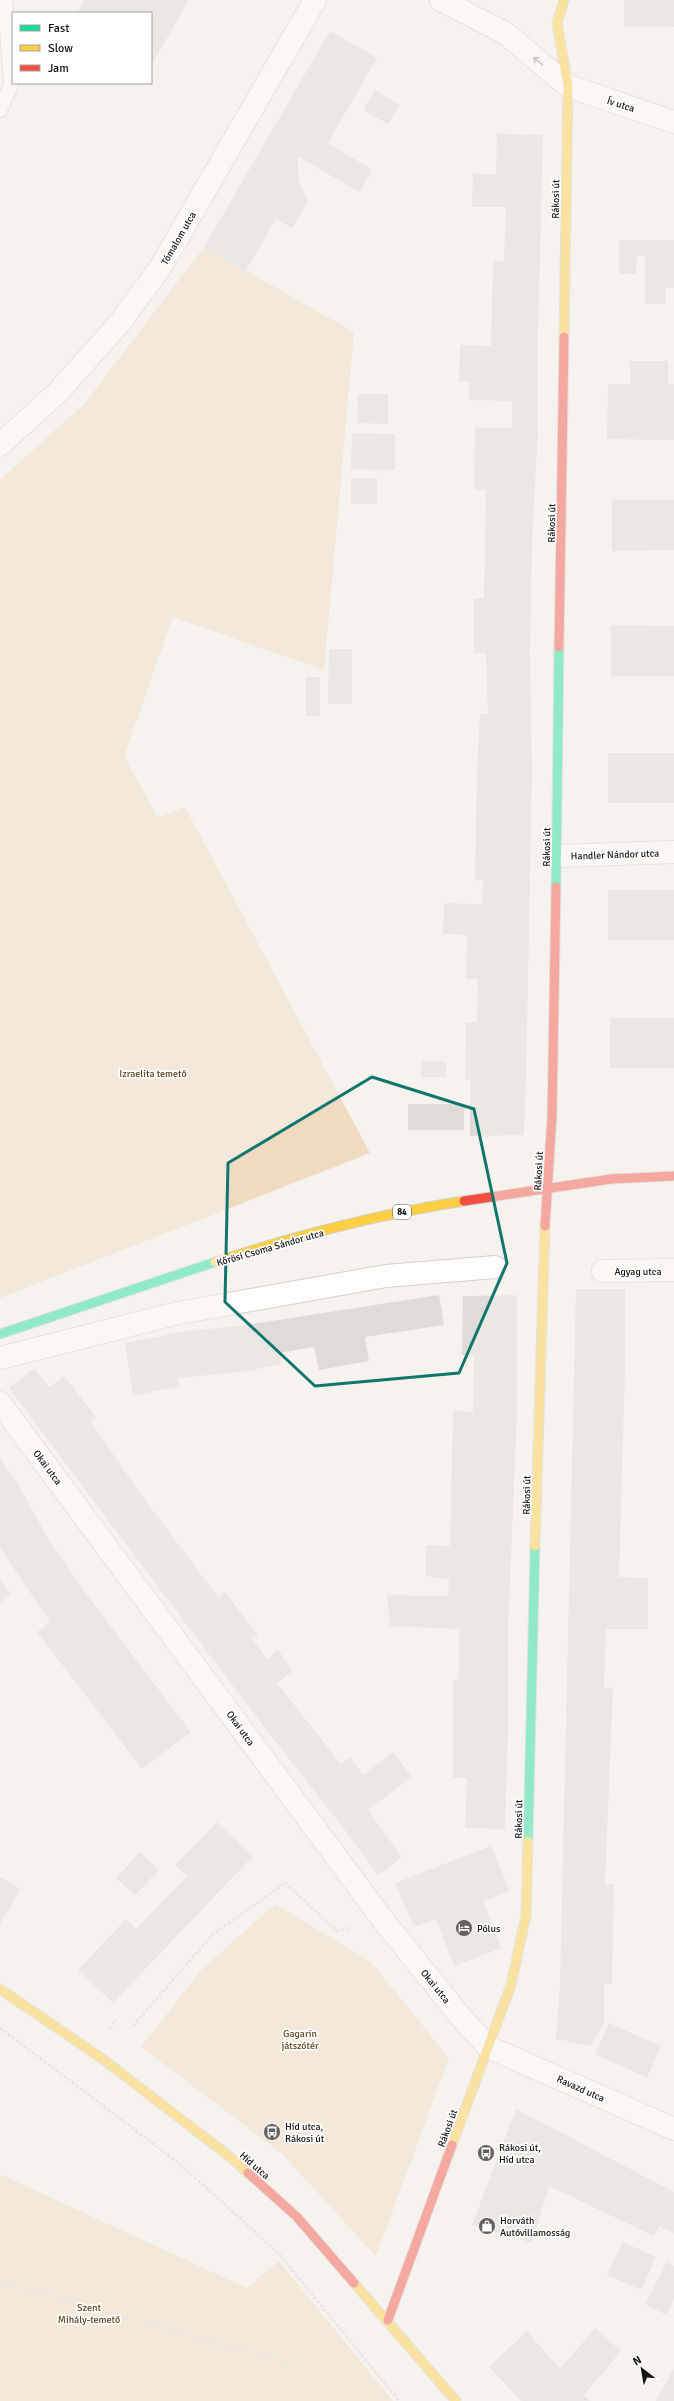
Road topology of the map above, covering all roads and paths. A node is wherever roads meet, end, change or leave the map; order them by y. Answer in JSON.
{"nodes":[{"id":1,"x":5,"y":0,"type":"edge"},
{"id":2,"x":315,"y":0,"type":"edge"},
{"id":3,"x":441,"y":0,"type":"edge"},
{"id":4,"x":564,"y":0,"type":"edge"},
{"id":5,"x":568,"y":86,"type":"junction"},
{"id":6,"x":0,"y":110,"type":"edge"},
{"id":7,"x":674,"y":122,"type":"edge"},
{"id":8,"x":0,"y":445,"type":"edge"},
{"id":9,"x":674,"y":852,"type":"edge"},
{"id":10,"x":557,"y":856,"type":"junction"},
{"id":11,"x":674,"y":1176,"type":"edge"},
{"id":12,"x":548,"y":1188,"type":"junction"},
{"id":13,"x":495,"y":1267,"type":"dead end"},
{"id":14,"x":674,"y":1270,"type":"edge"},
{"id":15,"x":603,"y":1271,"type":"dead end"},
{"id":16,"x":0,"y":1334,"type":"edge"},
{"id":17,"x":0,"y":1358,"type":"edge"},
{"id":18,"x":0,"y":1403,"type":"edge"},
{"id":19,"x":383,"y":1920,"type":"junction"},
{"id":20,"x":0,"y":1989,"type":"edge"},
{"id":21,"x":116,"y":2020,"type":"dead end"},
{"id":22,"x":133,"y":2026,"type":"dead end"},
{"id":23,"x":0,"y":2028,"type":"edge"},
{"id":24,"x":107,"y":2031,"type":"dead end"},
{"id":25,"x":488,"y":2047,"type":"junction"},
{"id":26,"x":674,"y":2129,"type":"edge"},
{"id":27,"x":0,"y":2282,"type":"edge"},
{"id":28,"x":388,"y":2320,"type":"junction"},
{"id":29,"x":291,"y":2364,"type":"dead end"},
{"id":30,"x":399,"y":2401,"type":"edge"},
{"id":31,"x":456,"y":2401,"type":"edge"}],
"edges":[{"from":1,"to":6,"type":"lane"},
{"from":2,"to":8,"type":"street","name":"Tómalom utca"},
{"from":5,"to":3,"type":"street","one_way":true},
{"from":4,"to":5,"type":"street","name":"Rákosi út"},
{"from":5,"to":7,"type":"street","name":"Ív utca"},
{"from":5,"to":10,"type":"street","name":"Rákosi út"},
{"from":9,"to":10,"type":"street","name":"Handler Nándor utca"},
{"from":10,"to":12,"type":"street","name":"Rákosi út"},
{"from":11,"to":12,"type":"street","number":"84"},
{"from":12,"to":16,"type":"street","name":"Kőrösi Csoma Sándor utca","number":"84"},
{"from":12,"to":25,"type":"street","name":"Rákosi út"},
{"from":13,"to":17,"type":"street"},
{"from":14,"to":15,"type":"street","name":"Agyag utca"},
{"from":18,"to":19,"type":"street","name":"Okai utca"},
{"from":19,"to":22,"type":"path"},
{"from":19,"to":25,"type":"street","name":"Okai utca"},
{"from":20,"to":28,"type":"street","name":"Híd utca"},
{"from":21,"to":24,"type":"path"},
{"from":23,"to":30,"type":"path"},
{"from":25,"to":26,"type":"street","name":"Ravazd utca"},
{"from":25,"to":28,"type":"street","name":"Rákosi út"},
{"from":27,"to":29,"type":"path"},
{"from":28,"to":31,"type":"street","name":"Híd utca"}]}
